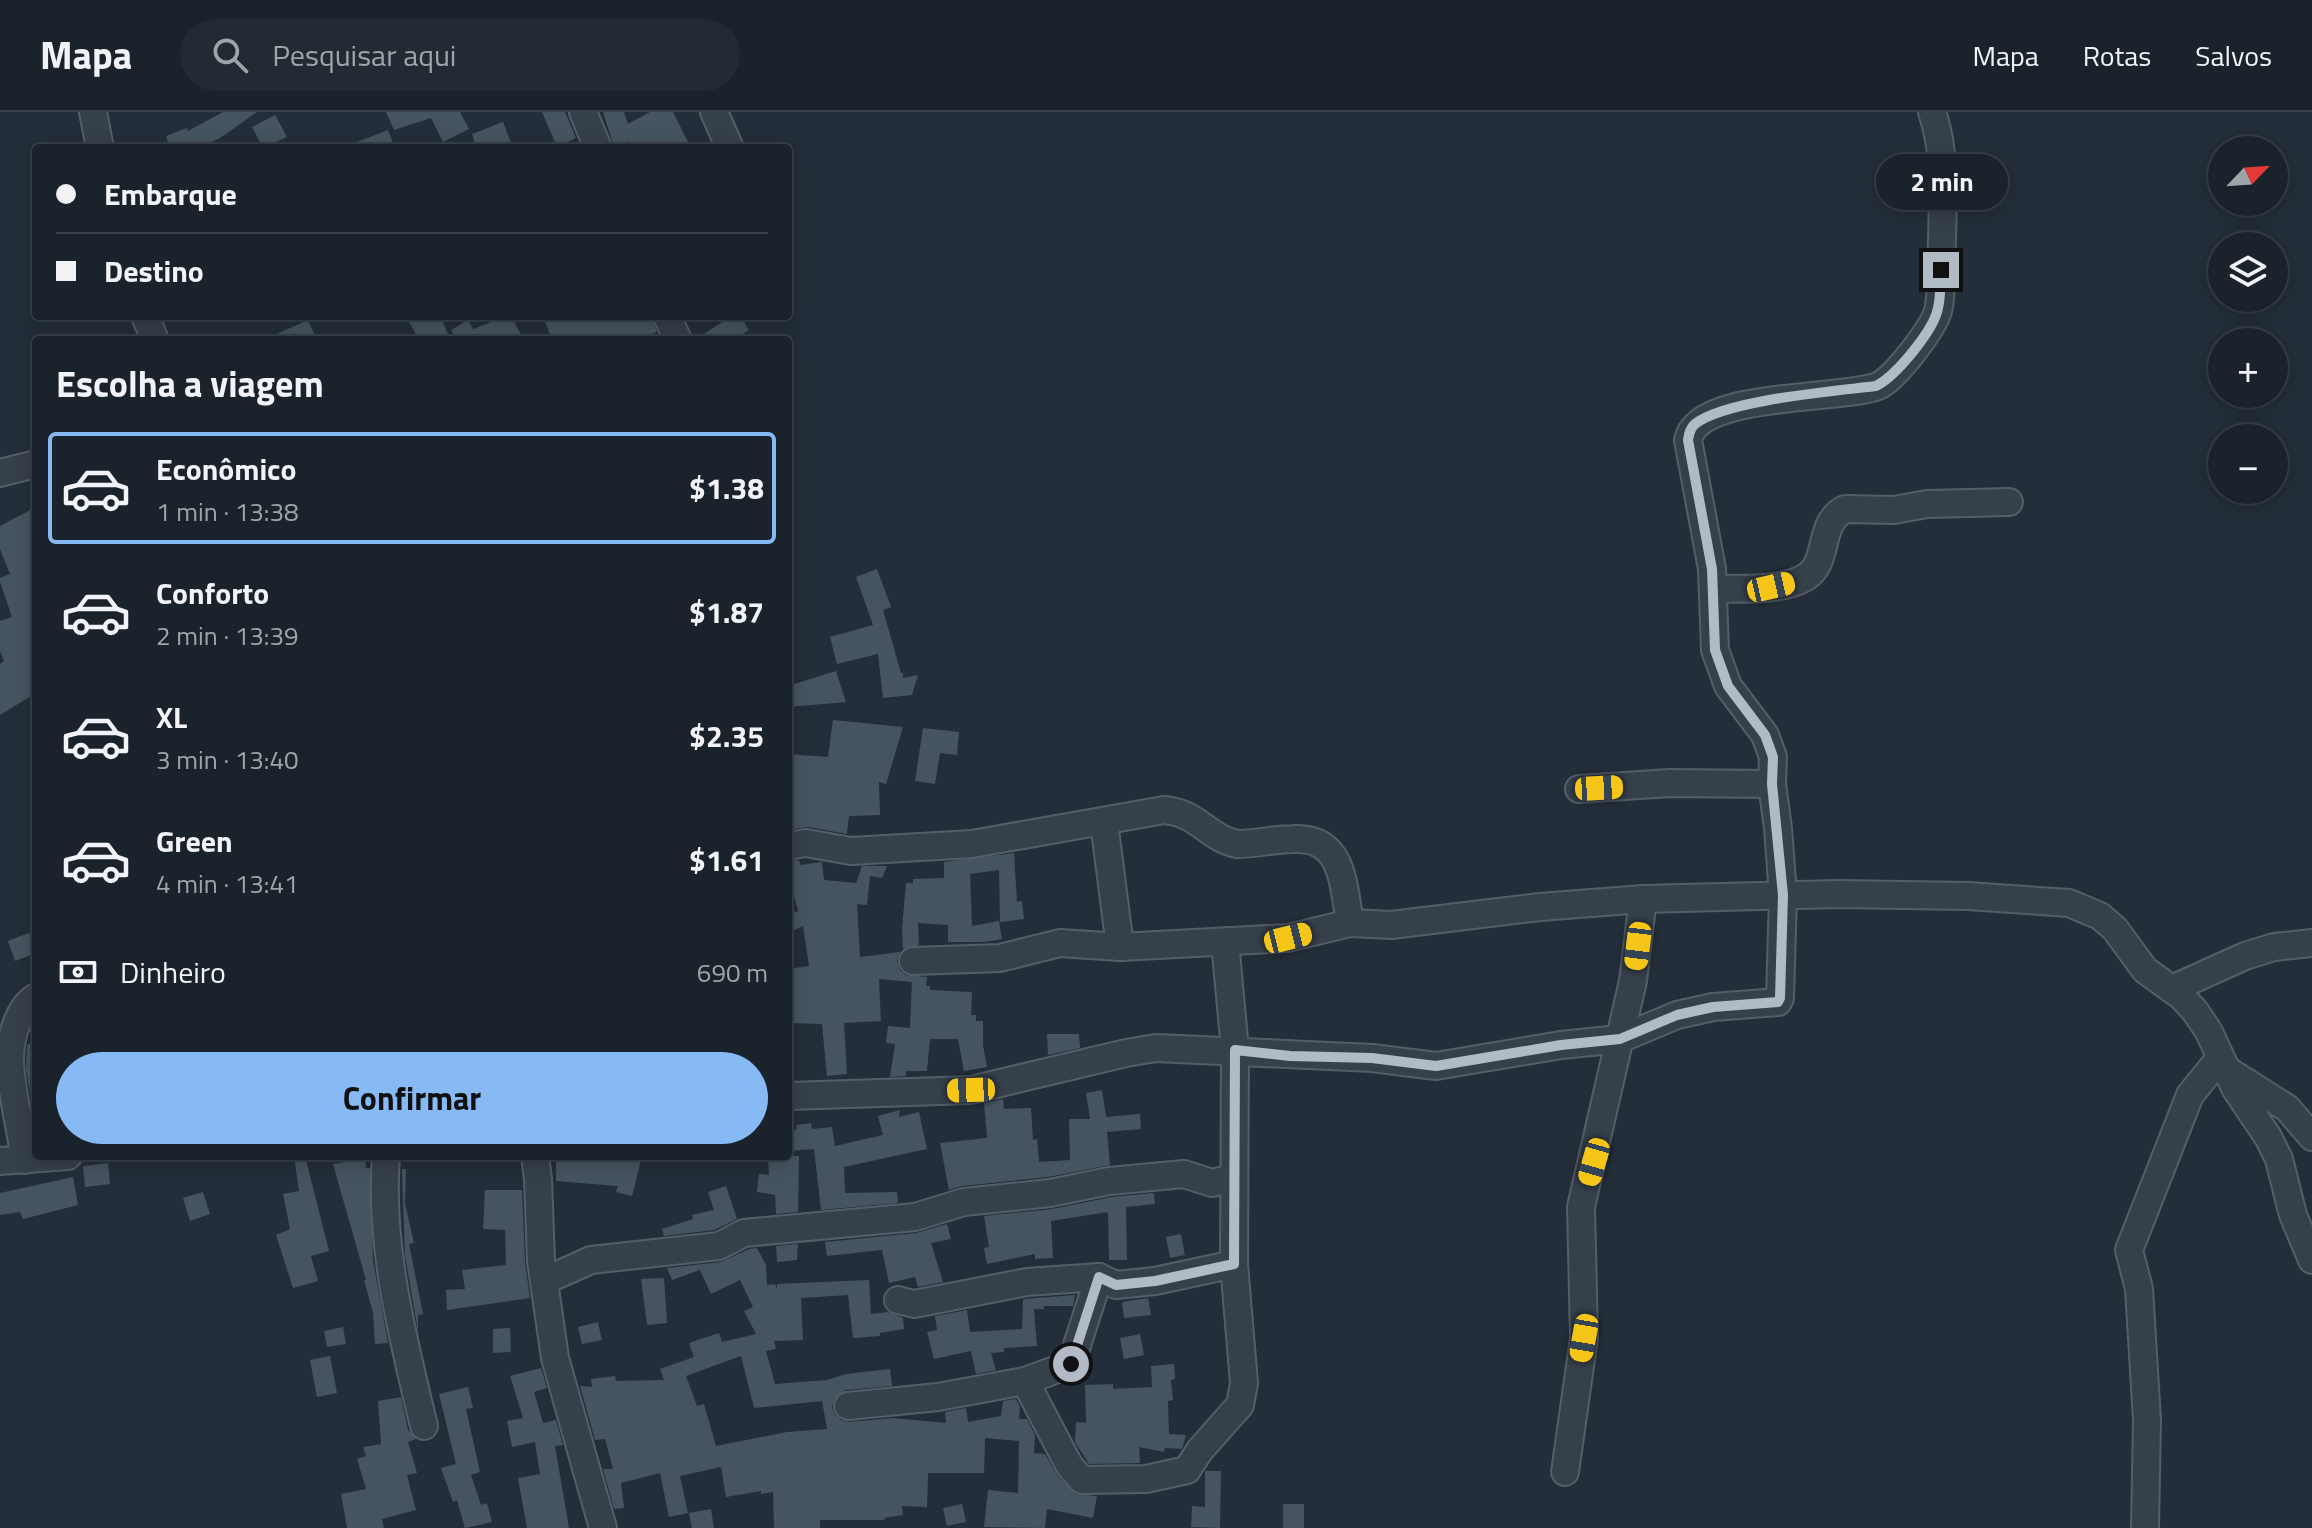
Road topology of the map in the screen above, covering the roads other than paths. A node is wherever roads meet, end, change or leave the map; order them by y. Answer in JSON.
{"nodes":[{"id":1,"x":93,"y":112,"type":"edge"},
{"id":2,"x":583,"y":112,"type":"edge"},
{"id":3,"x":714,"y":112,"type":"edge"},
{"id":4,"x":1932,"y":112,"type":"edge"},
{"id":5,"x":99,"y":144,"type":"edge"},
{"id":6,"x":596,"y":144,"type":"edge"},
{"id":7,"x":728,"y":144,"type":"edge"},
{"id":8,"x":32,"y":465,"type":"edge"},
{"id":9,"x":0,"y":473,"type":"edge"},
{"id":10,"x":2009,"y":502,"type":"dead end"},
{"id":11,"x":1714,"y":589,"type":"junction"},
{"id":12,"x":1772,"y":784,"type":"junction"},
{"id":13,"x":1579,"y":789,"type":"dead end"},
{"id":14,"x":1104,"y":822,"type":"junction"},
{"id":15,"x":792,"y":845,"type":"edge"},
{"id":16,"x":1783,"y":895,"type":"junction"},
{"id":17,"x":1643,"y":899,"type":"junction"},
{"id":18,"x":1350,"y":923,"type":"junction"},
{"id":19,"x":1225,"y":942,"type":"junction"},
{"id":20,"x":2312,"y":943,"type":"edge"},
{"id":21,"x":1120,"y":947,"type":"junction"},
{"id":22,"x":913,"y":961,"type":"dead end"},
{"id":23,"x":2172,"y":989,"type":"junction"},
{"id":24,"x":32,"y":1000,"type":"edge"},
{"id":25,"x":1620,"y":1039,"type":"junction"},
{"id":26,"x":1235,"y":1050,"type":"junction"},
{"id":27,"x":2224,"y":1064,"type":"junction"},
{"id":28,"x":792,"y":1096,"type":"edge"},
{"id":29,"x":2312,"y":1137,"type":"edge"},
{"id":30,"x":32,"y":1159,"type":"edge"},
{"id":31,"x":386,"y":1160,"type":"edge"},
{"id":32,"x":535,"y":1160,"type":"edge"},
{"id":33,"x":12,"y":1161,"type":"edge"},
{"id":34,"x":1234,"y":1178,"type":"junction"},
{"id":35,"x":2312,"y":1260,"type":"edge"},
{"id":36,"x":1234,"y":1264,"type":"junction"},
{"id":37,"x":1099,"y":1277,"type":"junction"},
{"id":38,"x":544,"y":1281,"type":"junction"},
{"id":39,"x":898,"y":1300,"type":"dead end"},
{"id":40,"x":1025,"y":1381,"type":"junction"},
{"id":41,"x":848,"y":1406,"type":"dead end"},
{"id":42,"x":424,"y":1426,"type":"dead end"},
{"id":43,"x":1565,"y":1472,"type":"dead end"},
{"id":44,"x":603,"y":1528,"type":"edge"},
{"id":45,"x":2145,"y":1528,"type":"edge"}],
"edges":[{"from":1,"to":5,"type":"street"},
{"from":2,"to":6,"type":"street"},
{"from":3,"to":7,"type":"street"},
{"from":4,"to":11,"type":"street"},
{"from":8,"to":9,"type":"street"},
{"from":10,"to":11,"type":"street"},
{"from":11,"to":12,"type":"street"},
{"from":12,"to":13,"type":"street"},
{"from":12,"to":16,"type":"street"},
{"from":14,"to":15,"type":"street"},
{"from":14,"to":18,"type":"street"},
{"from":14,"to":21,"type":"street"},
{"from":16,"to":17,"type":"street"},
{"from":16,"to":23,"type":"street"},
{"from":16,"to":25,"type":"street"},
{"from":17,"to":18,"type":"street"},
{"from":17,"to":25,"type":"street"},
{"from":18,"to":19,"type":"street"},
{"from":19,"to":21,"type":"street"},
{"from":19,"to":26,"type":"street"},
{"from":20,"to":23,"type":"street"},
{"from":21,"to":22,"type":"street"},
{"from":23,"to":27,"type":"street"},
{"from":24,"to":33,"type":"street"},
{"from":25,"to":26,"type":"street"},
{"from":25,"to":43,"type":"street"},
{"from":26,"to":28,"type":"street"},
{"from":26,"to":34,"type":"street"},
{"from":27,"to":29,"type":"street"},
{"from":27,"to":35,"type":"street"},
{"from":27,"to":45,"type":"street"},
{"from":30,"to":33,"type":"street"},
{"from":31,"to":42,"type":"street"},
{"from":32,"to":38,"type":"street"},
{"from":34,"to":36,"type":"street"},
{"from":34,"to":38,"type":"street"},
{"from":36,"to":37,"type":"street"},
{"from":36,"to":40,"type":"street"},
{"from":37,"to":39,"type":"street"},
{"from":37,"to":40,"type":"street"},
{"from":38,"to":44,"type":"street"},
{"from":40,"to":41,"type":"street"}]}
